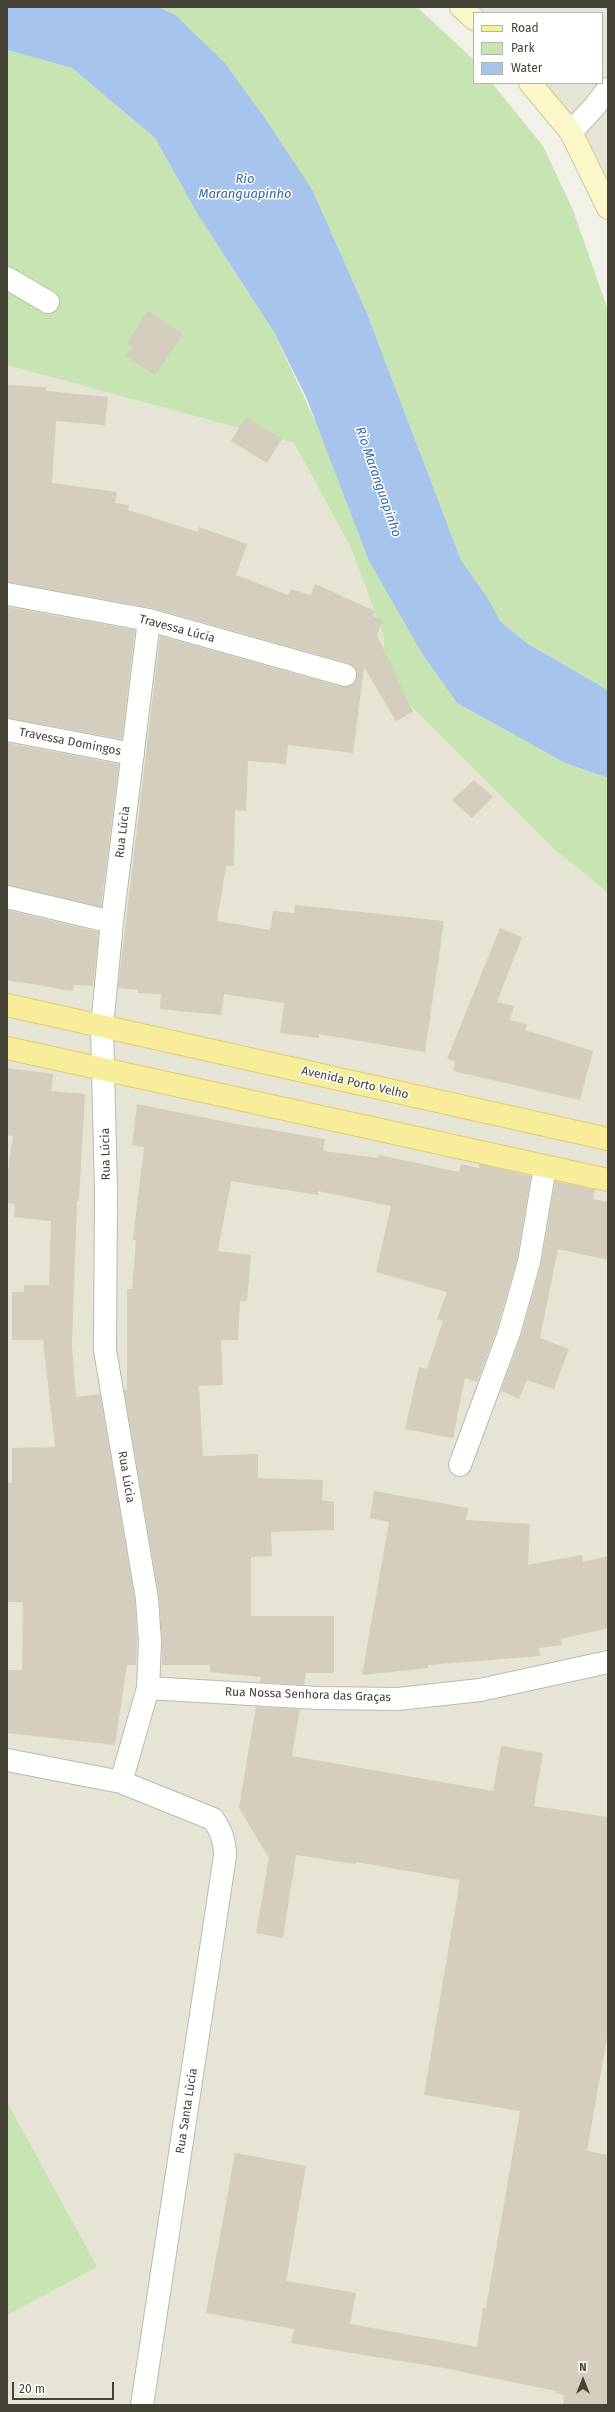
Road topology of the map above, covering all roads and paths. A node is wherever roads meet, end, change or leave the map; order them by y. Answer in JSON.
{"nodes":[{"id":1,"x":461,"y":7,"type":"edge"},
{"id":2,"x":473,"y":19,"type":"edge"},
{"id":3,"x":531,"y":84,"type":"edge"},
{"id":4,"x":608,"y":89,"type":"edge"},
{"id":5,"x":571,"y":132,"type":"junction"},
{"id":6,"x":608,"y":208,"type":"edge"},
{"id":7,"x":7,"y":278,"type":"edge"},
{"id":8,"x":48,"y":302,"type":"dead end"},
{"id":9,"x":7,"y":594,"type":"edge"},
{"id":10,"x":149,"y":620,"type":"junction"},
{"id":11,"x":345,"y":675,"type":"dead end"},
{"id":12,"x":7,"y":730,"type":"edge"},
{"id":13,"x":133,"y":754,"type":"junction"},
{"id":14,"x":7,"y":897,"type":"edge"},
{"id":15,"x":112,"y":922,"type":"junction"},
{"id":16,"x":7,"y":1005,"type":"edge"},
{"id":17,"x":102,"y":1027,"type":"junction"},
{"id":18,"x":7,"y":1048,"type":"edge"},
{"id":19,"x":104,"y":1069,"type":"junction"},
{"id":20,"x":608,"y":1139,"type":"edge"},
{"id":21,"x":545,"y":1167,"type":"junction"},
{"id":22,"x":608,"y":1180,"type":"edge"},
{"id":23,"x":460,"y":1465,"type":"dead end"},
{"id":24,"x":608,"y":1662,"type":"edge"},
{"id":25,"x":148,"y":1688,"type":"junction"},
{"id":26,"x":7,"y":1760,"type":"edge"},
{"id":27,"x":121,"y":1782,"type":"junction"},
{"id":28,"x":142,"y":2405,"type":"edge"}],
"edges":[{"from":1,"to":2,"type":"main road"},
{"from":3,"to":5,"type":"main road"},
{"from":4,"to":5,"type":"street"},
{"from":5,"to":6,"type":"main road"},
{"from":7,"to":8,"type":"street"},
{"from":9,"to":10,"type":"street","name":"Travessa Lúcia"},
{"from":10,"to":11,"type":"street","name":"Travessa Lúcia"},
{"from":10,"to":13,"type":"street","name":"Rua Lúcia"},
{"from":12,"to":13,"type":"street","name":"Travessa Domingos"},
{"from":13,"to":15,"type":"street","name":"Rua Lúcia"},
{"from":14,"to":15,"type":"street"},
{"from":15,"to":17,"type":"street","name":"Rua Lúcia"},
{"from":16,"to":17,"type":"main road","name":"Avenida Porto Velho"},
{"from":17,"to":19,"type":"street","name":"Rua Lúcia"},
{"from":17,"to":20,"type":"main road","name":"Avenida Porto Velho"},
{"from":18,"to":19,"type":"main road"},
{"from":19,"to":21,"type":"main road"},
{"from":19,"to":25,"type":"street","name":"Rua Lúcia"},
{"from":21,"to":22,"type":"main road"},
{"from":21,"to":23,"type":"street"},
{"from":24,"to":25,"type":"street","name":"Rua Nossa Senhora das Graças"},
{"from":25,"to":27,"type":"street"},
{"from":26,"to":27,"type":"street"},
{"from":27,"to":28,"type":"street","name":"Rua Santa Lùcia"}]}
